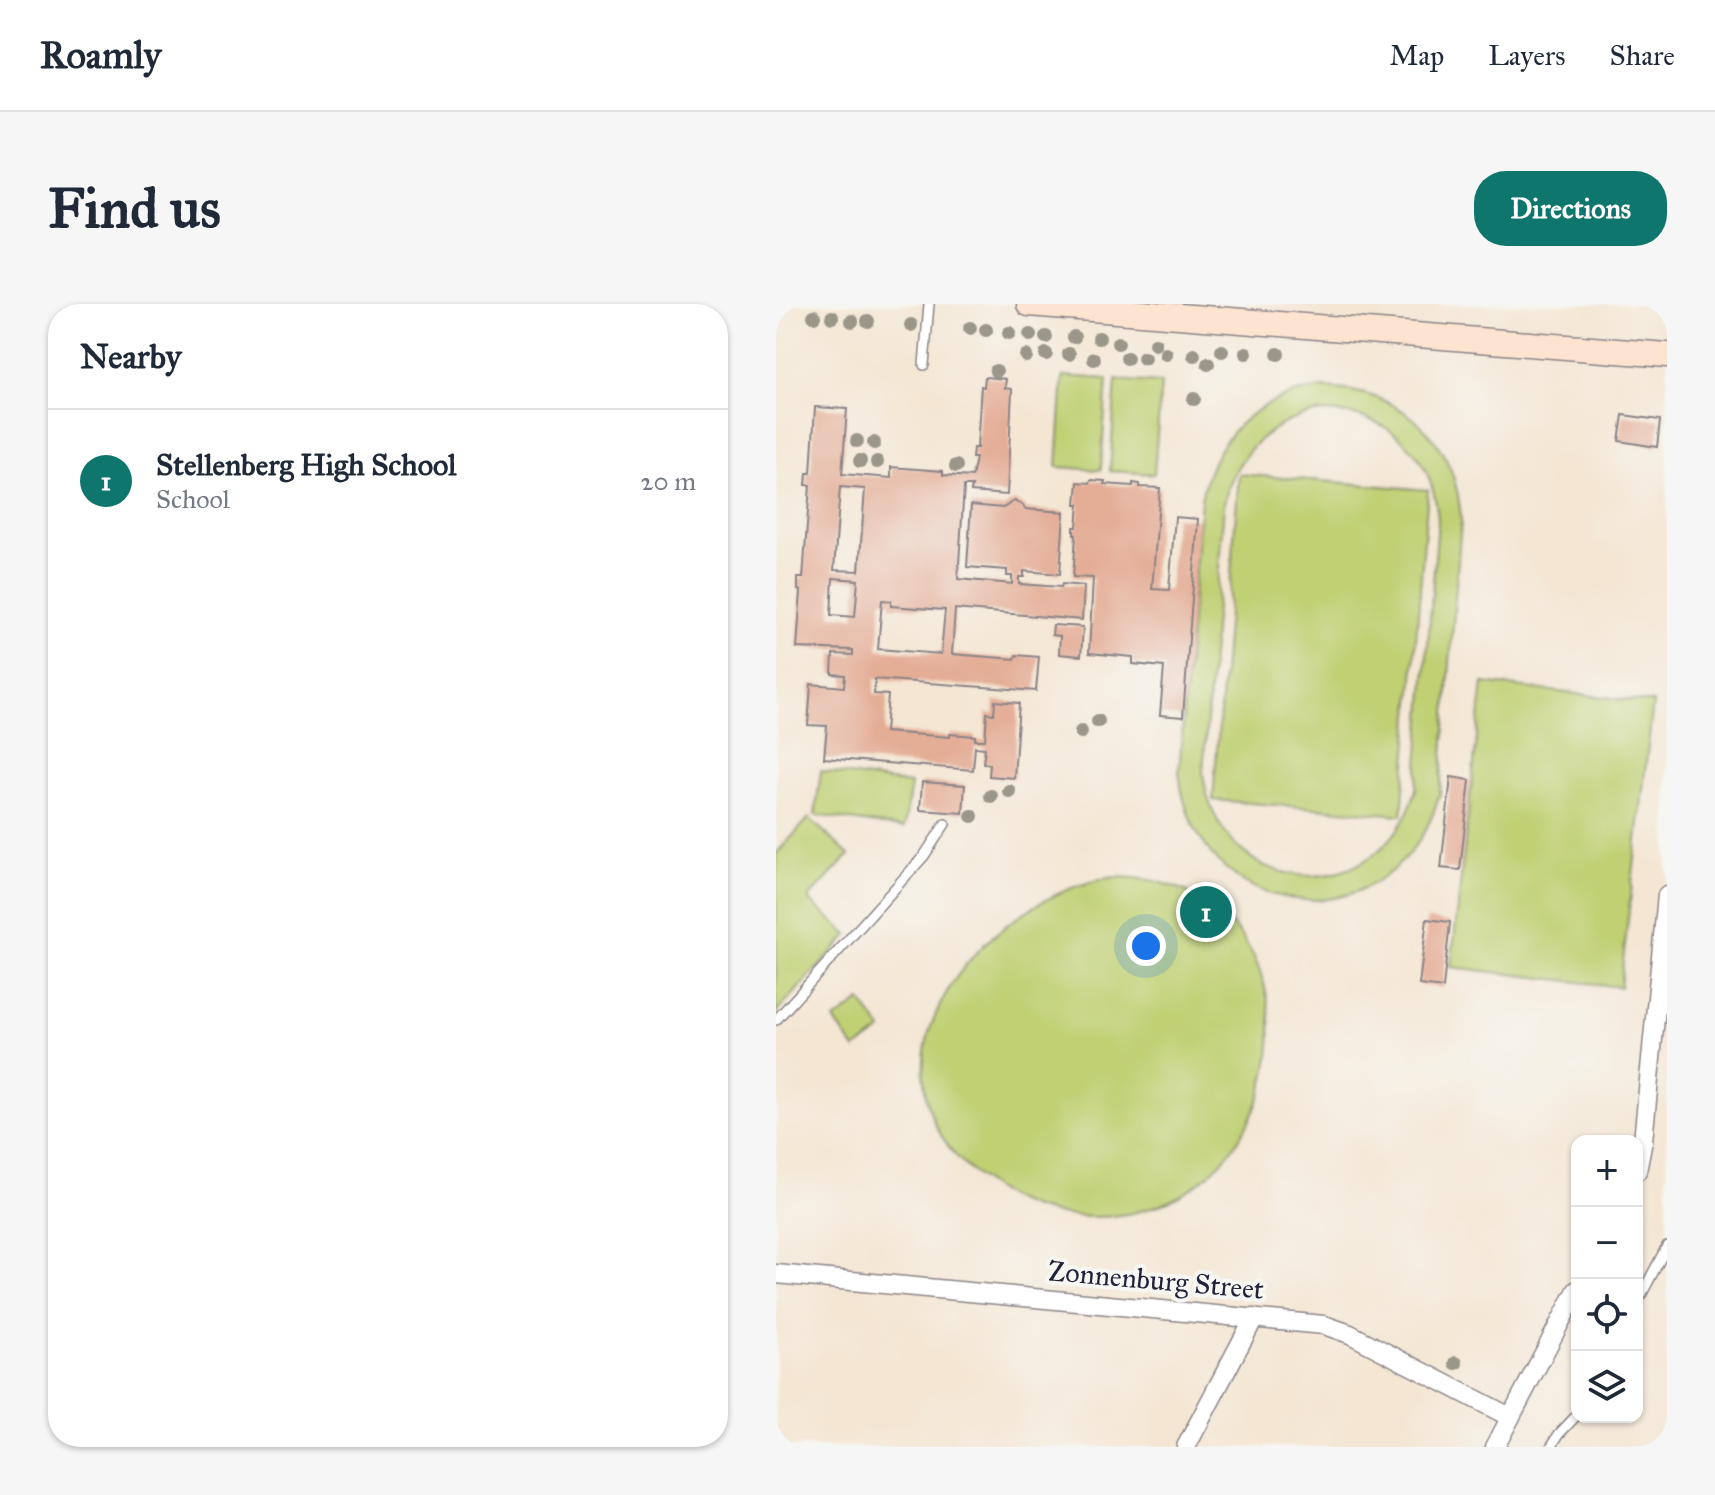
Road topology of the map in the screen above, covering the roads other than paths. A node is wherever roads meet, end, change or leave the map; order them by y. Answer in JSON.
{"nodes":[{"id":1,"x":929,"y":304,"type":"edge"},
{"id":2,"x":1029,"y":304,"type":"edge"},
{"id":3,"x":1667,"y":355,"type":"edge"},
{"id":4,"x":924,"y":365,"type":"dead end"},
{"id":5,"x":945,"y":824,"type":"dead end"},
{"id":6,"x":1667,"y":895,"type":"edge"},
{"id":7,"x":1663,"y":977,"type":"edge"},
{"id":8,"x":776,"y":1020,"type":"edge"},
{"id":9,"x":1643,"y":1141,"type":"edge"},
{"id":10,"x":1667,"y":1246,"type":"edge"},
{"id":11,"x":776,"y":1274,"type":"edge"},
{"id":12,"x":1643,"y":1292,"type":"edge"},
{"id":13,"x":1571,"y":1301,"type":"edge"},
{"id":14,"x":1254,"y":1318,"type":"junction"},
{"id":15,"x":1510,"y":1417,"type":"junction"},
{"id":16,"x":1571,"y":1421,"type":"edge"},
{"id":17,"x":1186,"y":1447,"type":"edge"},
{"id":18,"x":1495,"y":1447,"type":"edge"},
{"id":19,"x":1551,"y":1447,"type":"edge"}],
"edges":[{"from":1,"to":4,"type":"lane"},
{"from":2,"to":3,"type":"street"},
{"from":5,"to":8,"type":"lane"},
{"from":6,"to":7,"type":"street"},
{"from":7,"to":9,"type":"street"},
{"from":10,"to":12,"type":"lane"},
{"from":11,"to":14,"type":"street","name":"Zonnenburg Street"},
{"from":13,"to":15,"type":"street"},
{"from":14,"to":15,"type":"street","name":"Zonnenburg Street"},
{"from":14,"to":17,"type":"street"},
{"from":15,"to":18,"type":"street"},
{"from":16,"to":19,"type":"lane"}]}
